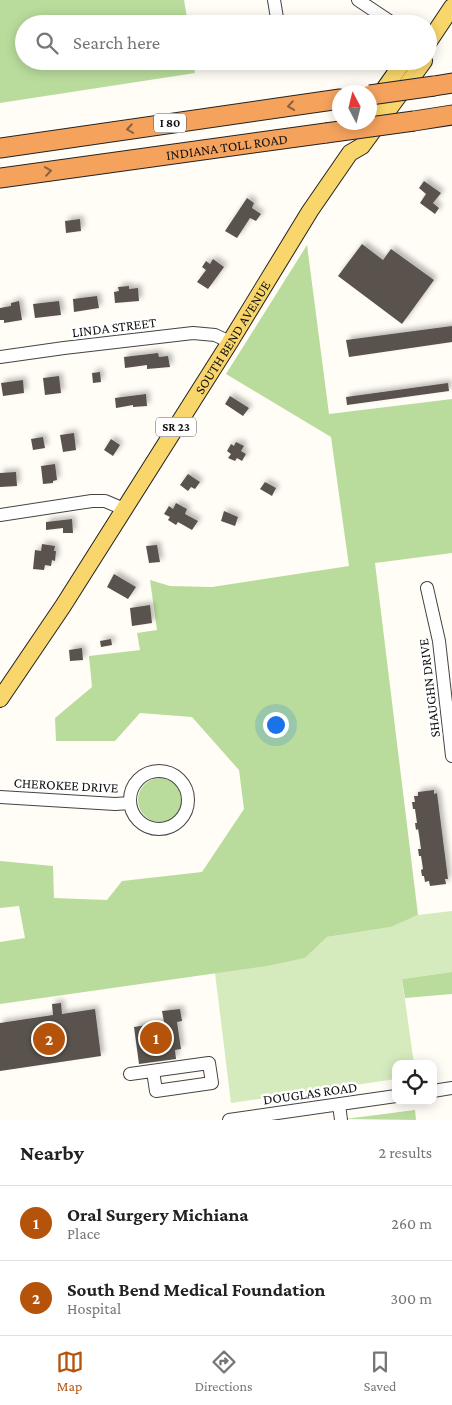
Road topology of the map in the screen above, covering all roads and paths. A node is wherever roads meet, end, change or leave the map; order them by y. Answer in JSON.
{"nodes":[{"id":1,"x":274,"y":0,"type":"edge"},
{"id":2,"x":358,"y":0,"type":"edge"},
{"id":3,"x":452,"y":7,"type":"edge"},
{"id":4,"x":276,"y":15,"type":"edge"},
{"id":5,"x":380,"y":15,"type":"edge"},
{"id":6,"x":437,"y":30,"type":"edge"},
{"id":7,"x":398,"y":70,"type":"edge"},
{"id":8,"x":417,"y":70,"type":"edge"},
{"id":9,"x":443,"y":85,"type":"edge"},
{"id":10,"x":377,"y":94,"type":"edge"},
{"id":11,"x":377,"y":99,"type":"edge"},
{"id":12,"x":332,"y":100,"type":"edge"},
{"id":13,"x":452,"y":116,"type":"edge"},
{"id":14,"x":354,"y":130,"type":"edge"},
{"id":15,"x":0,"y":148,"type":"edge"},
{"id":16,"x":350,"y":153,"type":"junction"},
{"id":17,"x":0,"y":178,"type":"edge"},
{"id":18,"x":230,"y":342,"type":"junction"},
{"id":19,"x":0,"y":357,"type":"edge"},
{"id":20,"x":124,"y":509,"type":"junction"},
{"id":21,"x":0,"y":515,"type":"edge"},
{"id":22,"x":427,"y":588,"type":"dead end"},
{"id":23,"x":0,"y":698,"type":"edge"},
{"id":24,"x":452,"y":756,"type":"edge"},
{"id":25,"x":0,"y":797,"type":"edge"},
{"id":26,"x":130,"y":803,"type":"junction"},
{"id":27,"x":153,"y":1071,"type":"dead end"},
{"id":28,"x":130,"y":1074,"type":"dead end"},
{"id":29,"x":452,"y":1088,"type":"edge"},
{"id":30,"x":437,"y":1090,"type":"edge"},
{"id":31,"x":392,"y":1097,"type":"edge"},
{"id":32,"x":339,"y":1104,"type":"junction"},
{"id":33,"x":229,"y":1120,"type":"edge"},
{"id":34,"x":341,"y":1120,"type":"edge"}],
"edges":[{"from":1,"to":4,"type":"street"},
{"from":2,"to":5,"type":"street"},
{"from":3,"to":6,"type":"main road"},
{"from":7,"to":11,"type":"main road"},
{"from":8,"to":16,"type":"main road","name":"SOUTH BEND AVENUE","number":"SR 23"},
{"from":9,"to":10,"type":"highway","bridge":true},
{"from":12,"to":15,"type":"highway","number":"I 80","one_way":true},
{"from":17,"to":13,"type":"highway","name":"INDIANA TOLL ROAD","number":"I 80","one_way":true,"bridge":true},
{"from":14,"to":16,"type":"main road","name":"SOUTH BEND AVENUE","number":"SR 23"},
{"from":16,"to":18,"type":"main road","name":"SOUTH BEND AVENUE","number":"SR 23"},
{"from":18,"to":19,"type":"street","name":"LINDA STREET"},
{"from":18,"to":20,"type":"main road","name":"SOUTH BEND AVENUE","number":"SR 23"},
{"from":20,"to":21,"type":"street"},
{"from":20,"to":23,"type":"main road","name":"SOUTH BEND AVENUE","number":"SR 23"},
{"from":22,"to":24,"type":"street","name":"SHAUGHN DRIVE"},
{"from":25,"to":26,"type":"street","name":"CHEROKEE DRIVE"},
{"from":26,"to":26,"type":"street","name":"CHEROKEE DRIVE"},
{"from":27,"to":28,"type":"street"},
{"from":29,"to":30,"type":"street"},
{"from":31,"to":32,"type":"street","name":"DOUGLAS ROAD"},
{"from":32,"to":33,"type":"street","name":"DOUGLAS ROAD"},
{"from":32,"to":34,"type":"street"}]}
